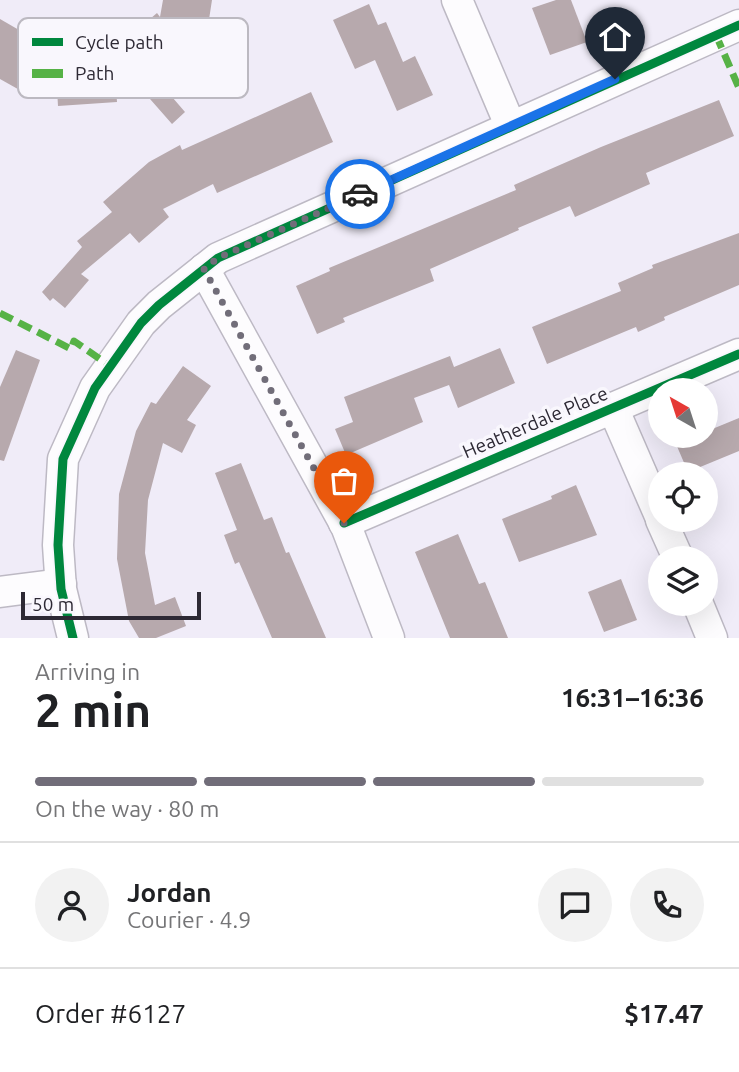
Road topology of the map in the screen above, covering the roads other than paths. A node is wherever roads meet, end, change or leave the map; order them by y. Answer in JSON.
{"nodes":[{"id":1,"x":457,"y":0,"type":"edge"},
{"id":2,"x":739,"y":25,"type":"edge"},
{"id":3,"x":510,"y":125,"type":"junction"},
{"id":4,"x":204,"y":269,"type":"junction"},
{"id":5,"x":739,"y":354,"type":"edge"},
{"id":6,"x":612,"y":408,"type":"junction"},
{"id":7,"x":648,"y":489,"type":"edge"},
{"id":8,"x":344,"y":523,"type":"junction"},
{"id":9,"x":61,"y":584,"type":"junction"},
{"id":10,"x":0,"y":592,"type":"edge"},
{"id":11,"x":703,"y":616,"type":"edge"},
{"id":12,"x":73,"y":638,"type":"edge"},
{"id":13,"x":389,"y":638,"type":"edge"},
{"id":14,"x":712,"y":638,"type":"edge"}],
"edges":[{"from":1,"to":3,"type":"street"},
{"from":2,"to":3,"type":"street"},
{"from":3,"to":4,"type":"street"},
{"from":4,"to":8,"type":"street"},
{"from":4,"to":9,"type":"street"},
{"from":5,"to":6,"type":"street","name":"Heatherdale Place"},
{"from":6,"to":7,"type":"street"},
{"from":6,"to":8,"type":"street","name":"Heatherdale Place"},
{"from":8,"to":13,"type":"street"},
{"from":9,"to":10,"type":"street"},
{"from":9,"to":12,"type":"street"},
{"from":11,"to":14,"type":"street"}]}
